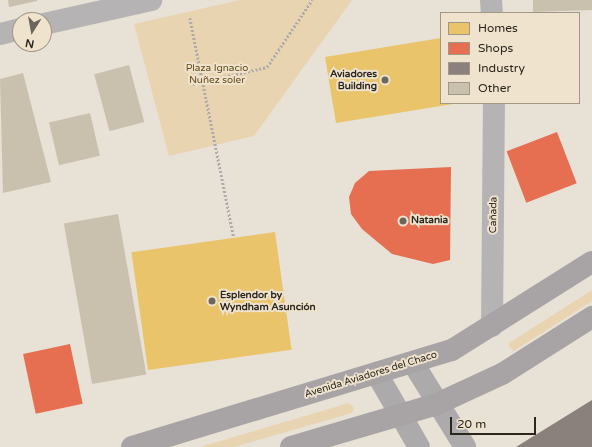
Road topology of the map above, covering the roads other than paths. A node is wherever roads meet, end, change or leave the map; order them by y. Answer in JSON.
{"nodes":[{"id":1,"x":151,"y":0,"type":"edge"},
{"id":2,"x":491,"y":0,"type":"edge"},
{"id":3,"x":492,"y":12,"type":"edge"},
{"id":4,"x":52,"y":22,"type":"edge"},
{"id":5,"x":12,"y":31,"type":"edge"},
{"id":6,"x":0,"y":34,"type":"edge"},
{"id":7,"x":494,"y":104,"type":"edge"},
{"id":8,"x":592,"y":262,"type":"edge"},
{"id":9,"x":592,"y":317,"type":"edge"},
{"id":10,"x":492,"y":326,"type":"junction"},
{"id":11,"x":413,"y":364,"type":"junction"},
{"id":12,"x":377,"y":374,"type":"junction"},
{"id":13,"x":437,"y":404,"type":"junction"},
{"id":14,"x":399,"y":415,"type":"junction"},
{"id":15,"x":132,"y":447,"type":"edge"},
{"id":16,"x":291,"y":447,"type":"edge"},
{"id":17,"x":419,"y":447,"type":"edge"},
{"id":18,"x":465,"y":447,"type":"edge"}],
"edges":[{"from":1,"to":4,"type":"street"},
{"from":2,"to":3,"type":"street"},
{"from":5,"to":6,"type":"street"},
{"from":7,"to":10,"type":"street","name":"Cañada"},
{"from":8,"to":10,"type":"highway","name":"Avenida Aviadores del Chaco"},
{"from":9,"to":13,"type":"highway"},
{"from":10,"to":11,"type":"highway","name":"Avenida Aviadores del Chaco"},
{"from":11,"to":12,"type":"highway","name":"Avenida Aviadores del Chaco"},
{"from":11,"to":13,"type":"main road"},
{"from":12,"to":14,"type":"main road"},
{"from":12,"to":15,"type":"highway","name":"Avenida Aviadores del Chaco"},
{"from":13,"to":14,"type":"highway"},
{"from":13,"to":18,"type":"main road"},
{"from":14,"to":16,"type":"highway"},
{"from":14,"to":17,"type":"main road"}]}
